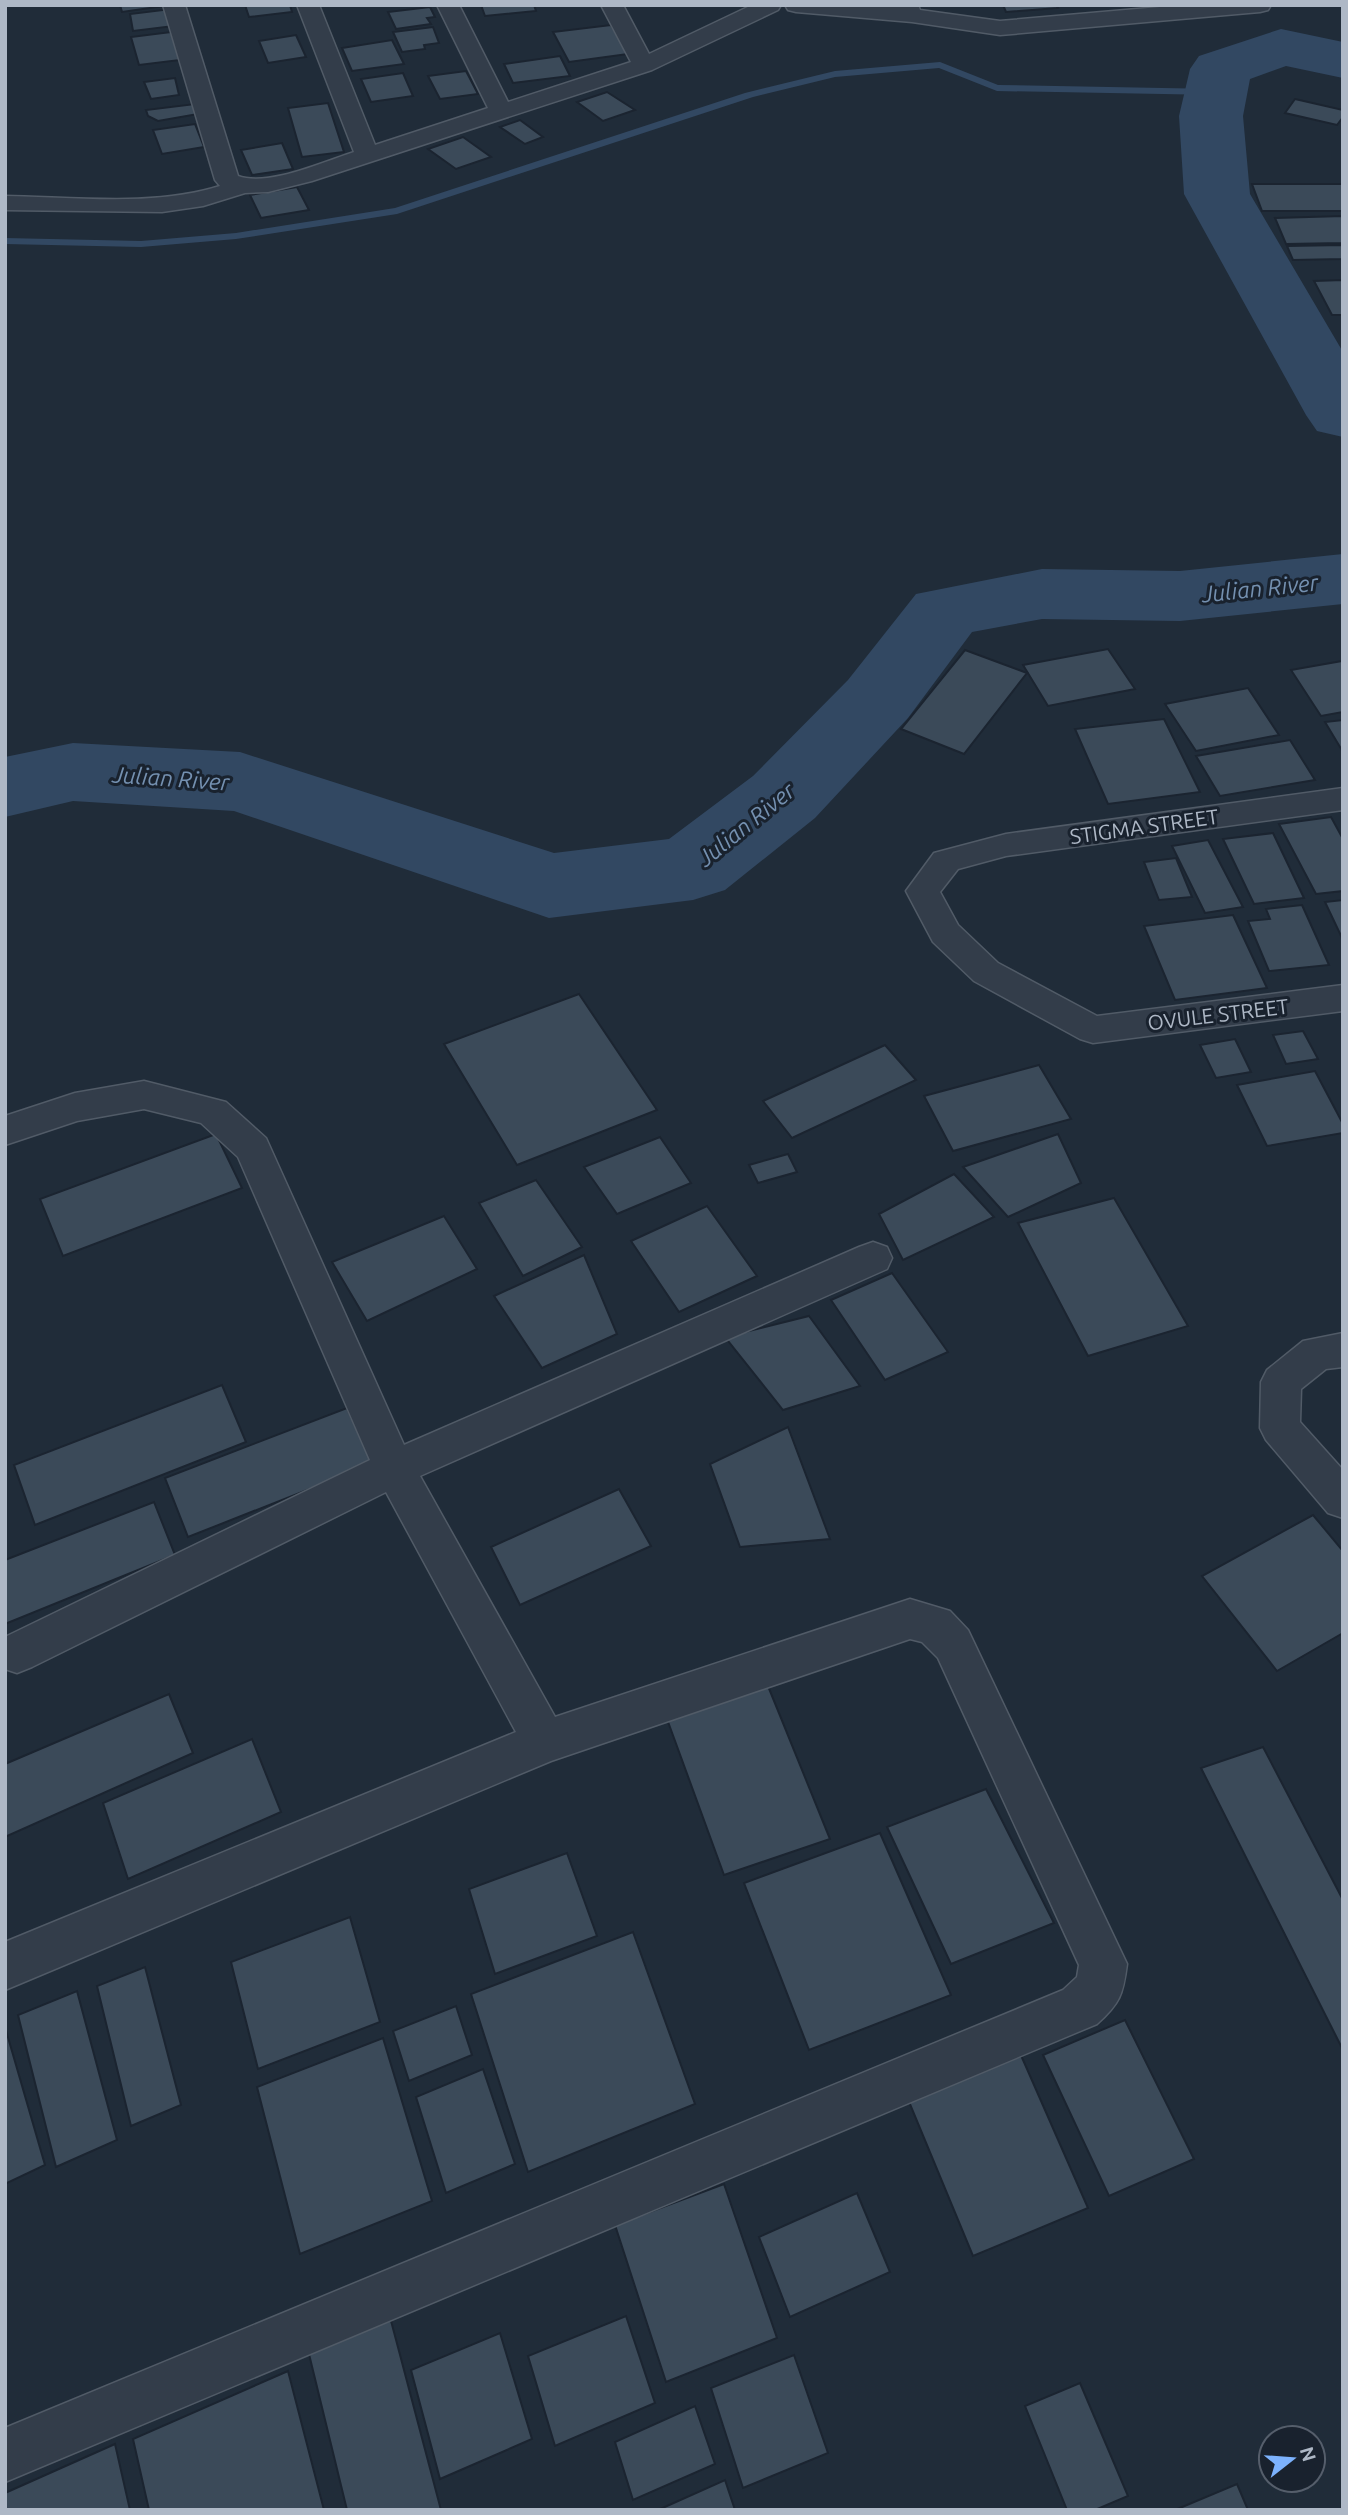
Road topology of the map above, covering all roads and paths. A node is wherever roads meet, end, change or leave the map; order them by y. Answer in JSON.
{"nodes":[{"id":1,"x":174,"y":5,"type":"edge"},
{"id":2,"x":308,"y":5,"type":"edge"},
{"id":3,"x":448,"y":5,"type":"edge"},
{"id":4,"x":612,"y":5,"type":"edge"},
{"id":5,"x":770,"y":5,"type":"edge"},
{"id":6,"x":796,"y":5,"type":"edge"},
{"id":7,"x":1260,"y":5,"type":"edge"},
{"id":8,"x":1217,"y":7,"type":"edge"},
{"id":9,"x":910,"y":10,"type":"edge"},
{"id":10,"x":644,"y":65,"type":"junction"},
{"id":11,"x":500,"y":112,"type":"junction"},
{"id":12,"x":367,"y":155,"type":"junction"},
{"id":13,"x":243,"y":186,"type":"junction"},
{"id":14,"x":5,"y":203,"type":"edge"},
{"id":15,"x":1343,"y":799,"type":"edge"},
{"id":16,"x":1343,"y":998,"type":"edge"},
{"id":17,"x":1093,"y":1030,"type":"joint"},
{"id":18,"x":5,"y":1131,"type":"edge"},
{"id":19,"x":873,"y":1258,"type":"dead end"},
{"id":20,"x":1343,"y":1350,"type":"edge"},
{"id":21,"x":394,"y":1468,"type":"junction"},
{"id":22,"x":1343,"y":1500,"type":"edge"},
{"id":23,"x":18,"y":1653,"type":"dead end"},
{"id":24,"x":545,"y":1742,"type":"junction"},
{"id":25,"x":5,"y":1966,"type":"edge"},
{"id":26,"x":5,"y":2455,"type":"edge"}],
"edges":[{"from":1,"to":13,"type":"street"},
{"from":2,"to":12,"type":"street"},
{"from":3,"to":11,"type":"street"},
{"from":4,"to":10,"type":"street"},
{"from":5,"to":10,"type":"street"},
{"from":6,"to":9,"type":"street"},
{"from":7,"to":8,"type":"street"},
{"from":8,"to":9,"type":"street"},
{"from":10,"to":11,"type":"street"},
{"from":11,"to":12,"type":"street"},
{"from":12,"to":13,"type":"street"},
{"from":13,"to":14,"type":"street"},
{"from":15,"to":17,"type":"street","name":"STIGMA STREET"},
{"from":16,"to":17,"type":"street","name":"OVULE STREET"},
{"from":18,"to":21,"type":"street"},
{"from":19,"to":21,"type":"street"},
{"from":20,"to":22,"type":"street"},
{"from":21,"to":23,"type":"street"},
{"from":21,"to":24,"type":"street"},
{"from":24,"to":25,"type":"street"},
{"from":24,"to":26,"type":"street"}]}
